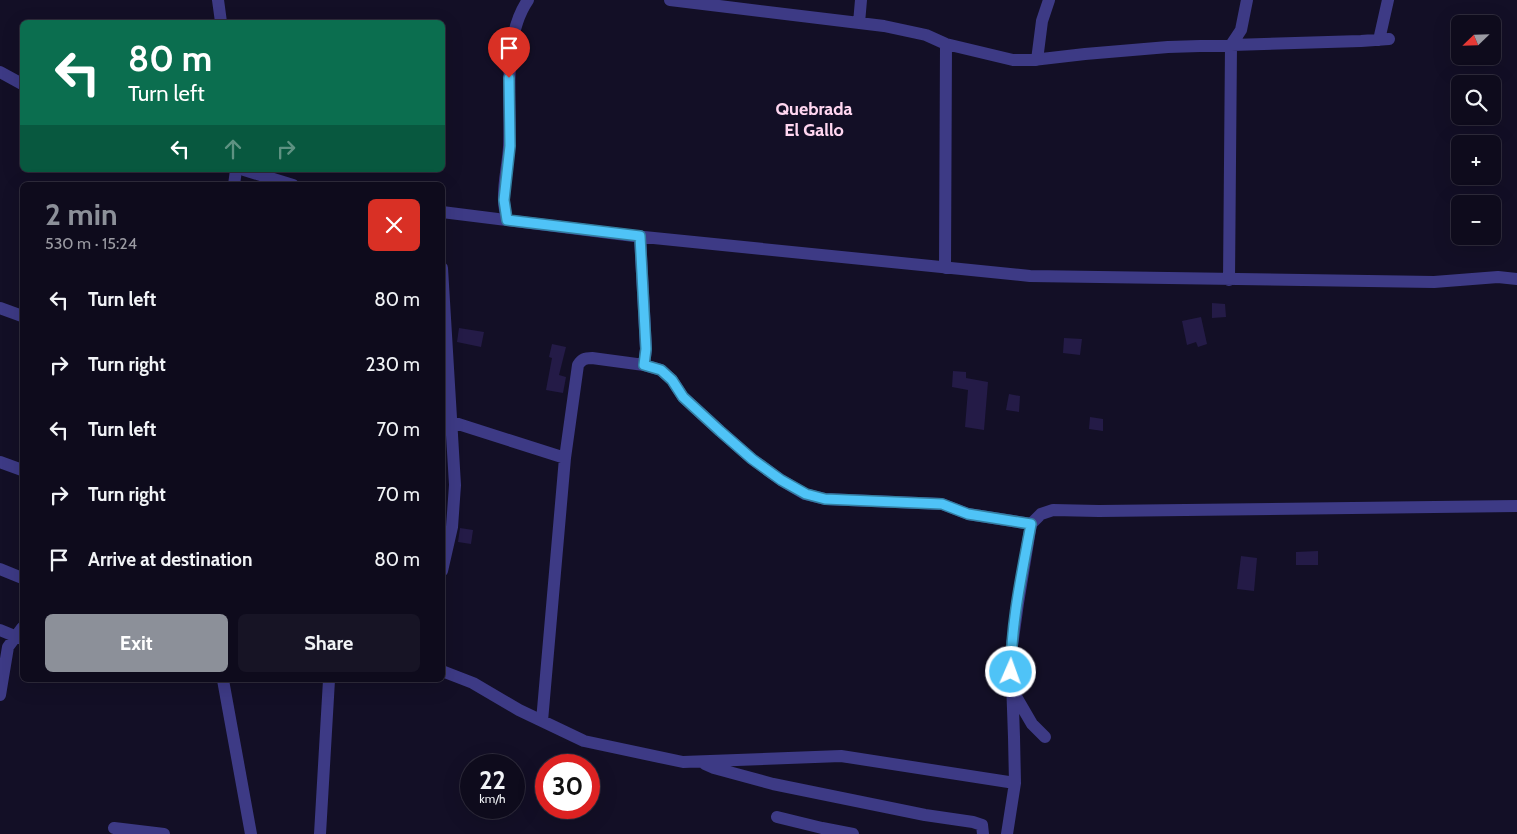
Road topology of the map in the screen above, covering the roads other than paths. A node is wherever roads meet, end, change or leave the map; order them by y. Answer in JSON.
{"nodes":[{"id":1,"x":218,"y":0,"type":"edge"},
{"id":2,"x":528,"y":0,"type":"edge"},
{"id":3,"x":670,"y":0,"type":"edge"},
{"id":4,"x":860,"y":0,"type":"edge"},
{"id":5,"x":1048,"y":0,"type":"edge"},
{"id":6,"x":1247,"y":0,"type":"edge"},
{"id":7,"x":1388,"y":0,"type":"edge"},
{"id":8,"x":221,"y":20,"type":"edge"},
{"id":9,"x":860,"y":23,"type":"junction"},
{"id":10,"x":946,"y":44,"type":"junction"},
{"id":11,"x":1231,"y":45,"type":"junction"},
{"id":12,"x":1037,"y":60,"type":"junction"},
{"id":13,"x":0,"y":72,"type":"edge"},
{"id":14,"x":20,"y":83,"type":"edge"},
{"id":15,"x":251,"y":172,"type":"edge"},
{"id":16,"x":283,"y":182,"type":"edge"},
{"id":17,"x":445,"y":212,"type":"edge"},
{"id":18,"x":507,"y":220,"type":"junction"},
{"id":19,"x":640,"y":236,"type":"junction"},
{"id":20,"x":945,"y":268,"type":"junction"},
{"id":21,"x":1517,"y":279,"type":"edge"},
{"id":22,"x":1229,"y":280,"type":"junction"},
{"id":23,"x":0,"y":308,"type":"edge"},
{"id":24,"x":445,"y":314,"type":"edge"},
{"id":25,"x":20,"y":315,"type":"edge"},
{"id":26,"x":644,"y":365,"type":"junction"},
{"id":27,"x":452,"y":422,"type":"junction"},
{"id":28,"x":566,"y":458,"type":"junction"},
{"id":29,"x":0,"y":462,"type":"edge"},
{"id":30,"x":20,"y":469,"type":"edge"},
{"id":31,"x":1517,"y":506,"type":"edge"},
{"id":32,"x":1031,"y":524,"type":"junction"},
{"id":33,"x":445,"y":558,"type":"edge"},
{"id":34,"x":0,"y":569,"type":"edge"},
{"id":35,"x":20,"y":577,"type":"edge"},
{"id":36,"x":0,"y":630,"type":"edge"},
{"id":37,"x":20,"y":634,"type":"edge"},
{"id":38,"x":20,"y":635,"type":"edge"},
{"id":39,"x":445,"y":672,"type":"edge"},
{"id":40,"x":224,"y":682,"type":"edge"},
{"id":41,"x":329,"y":682,"type":"edge"},
{"id":42,"x":1013,"y":691,"type":"junction"},
{"id":43,"x":0,"y":695,"type":"edge"},
{"id":44,"x":542,"y":721,"type":"junction"},
{"id":45,"x":1044,"y":737,"type":"dead end"},
{"id":46,"x":701,"y":762,"type":"junction"},
{"id":47,"x":1015,"y":783,"type":"junction"},
{"id":48,"x":1011,"y":816,"type":"junction"},
{"id":49,"x":777,"y":817,"type":"dead end"},
{"id":50,"x":114,"y":828,"type":"dead end"},
{"id":51,"x":164,"y":834,"type":"edge"},
{"id":52,"x":251,"y":834,"type":"edge"},
{"id":53,"x":320,"y":834,"type":"edge"},
{"id":54,"x":853,"y":834,"type":"edge"},
{"id":55,"x":983,"y":834,"type":"edge"},
{"id":56,"x":1007,"y":834,"type":"edge"},
{"id":57,"x":1014,"y":834,"type":"edge"}],
"edges":[{"from":1,"to":8,"type":"street"},
{"from":2,"to":18,"type":"street"},
{"from":3,"to":9,"type":"street"},
{"from":4,"to":9,"type":"street"},
{"from":5,"to":12,"type":"street"},
{"from":6,"to":11,"type":"street"},
{"from":7,"to":11,"type":"street"},
{"from":9,"to":10,"type":"street"},
{"from":10,"to":12,"type":"street"},
{"from":10,"to":20,"type":"street"},
{"from":11,"to":12,"type":"street"},
{"from":11,"to":22,"type":"street"},
{"from":13,"to":14,"type":"street"},
{"from":15,"to":16,"type":"street"},
{"from":17,"to":18,"type":"street"},
{"from":18,"to":19,"type":"street"},
{"from":19,"to":20,"type":"street"},
{"from":19,"to":26,"type":"street"},
{"from":20,"to":22,"type":"street"},
{"from":21,"to":22,"type":"street"},
{"from":23,"to":25,"type":"street"},
{"from":24,"to":27,"type":"street"},
{"from":26,"to":28,"type":"street"},
{"from":26,"to":32,"type":"street"},
{"from":27,"to":28,"type":"street"},
{"from":27,"to":33,"type":"street"},
{"from":28,"to":44,"type":"street"},
{"from":29,"to":30,"type":"street"},
{"from":31,"to":32,"type":"street"},
{"from":32,"to":42,"type":"street"},
{"from":34,"to":35,"type":"street"},
{"from":36,"to":37,"type":"street"},
{"from":38,"to":43,"type":"street"},
{"from":39,"to":44,"type":"street"},
{"from":40,"to":52,"type":"street"},
{"from":41,"to":53,"type":"street"},
{"from":42,"to":45,"type":"street"},
{"from":42,"to":47,"type":"street"},
{"from":44,"to":46,"type":"street"},
{"from":46,"to":47,"type":"street"},
{"from":46,"to":55,"type":"street"},
{"from":47,"to":48,"type":"street"},
{"from":48,"to":56,"type":"street"},
{"from":48,"to":57,"type":"street"},
{"from":49,"to":54,"type":"street"},
{"from":50,"to":51,"type":"street"}]}
